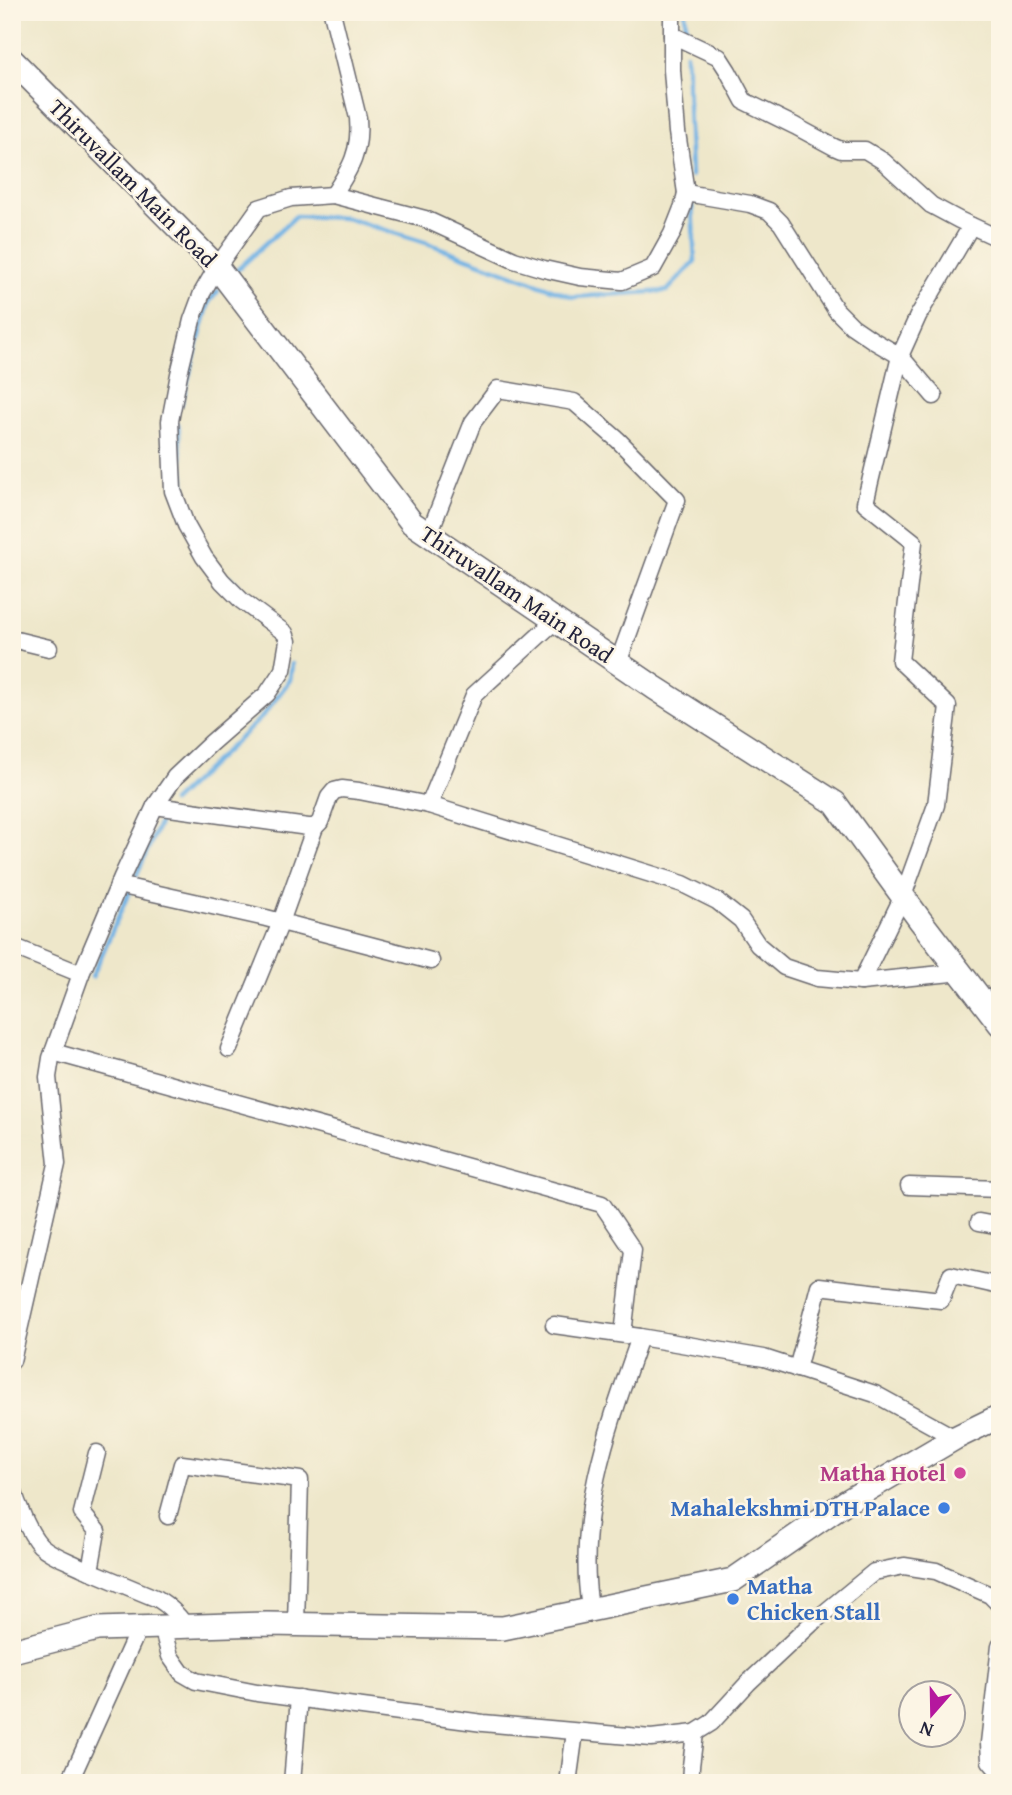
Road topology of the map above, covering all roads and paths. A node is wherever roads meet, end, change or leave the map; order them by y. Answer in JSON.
{"nodes":[{"id":1,"x":332,"y":12,"type":"edge"},
{"id":2,"x":672,"y":12,"type":"edge"},
{"id":3,"x":672,"y":35,"type":"junction"},
{"id":4,"x":12,"y":60,"type":"edge"},
{"id":5,"x":686,"y":193,"type":"junction"},
{"id":6,"x":333,"y":195,"type":"junction"},
{"id":7,"x":971,"y":226,"type":"junction"},
{"id":8,"x":1000,"y":239,"type":"edge"},
{"id":9,"x":217,"y":267,"type":"junction"},
{"id":10,"x":900,"y":356,"type":"junction"},
{"id":11,"x":934,"y":397,"type":"dead end"},
{"id":12,"x":429,"y":534,"type":"junction"},
{"id":13,"x":556,"y":620,"type":"junction"},
{"id":14,"x":12,"y":639,"type":"edge"},
{"id":15,"x":49,"y":649,"type":"dead end"},
{"id":16,"x":618,"y":663,"type":"junction"},
{"id":17,"x":429,"y":805,"type":"junction"},
{"id":18,"x":155,"y":806,"type":"junction"},
{"id":19,"x":315,"y":827,"type":"junction"},
{"id":20,"x":118,"y":885,"type":"junction"},
{"id":21,"x":903,"y":896,"type":"junction"},
{"id":22,"x":281,"y":922,"type":"junction"},
{"id":23,"x":12,"y":946,"type":"edge"},
{"id":24,"x":431,"y":961,"type":"dead end"},
{"id":25,"x":962,"y":972,"type":"junction"},
{"id":26,"x":81,"y":974,"type":"junction"},
{"id":27,"x":861,"y":982,"type":"junction"},
{"id":28,"x":1000,"y":1024,"type":"edge"},
{"id":29,"x":229,"y":1049,"type":"dead end"},
{"id":30,"x":53,"y":1052,"type":"junction"},
{"id":31,"x":909,"y":1186,"type":"dead end"},
{"id":32,"x":1000,"y":1188,"type":"edge"},
{"id":33,"x":979,"y":1222,"type":"dead end"},
{"id":34,"x":1000,"y":1226,"type":"edge"},
{"id":35,"x":1000,"y":1286,"type":"edge"},
{"id":36,"x":554,"y":1325,"type":"dead end"},
{"id":37,"x":623,"y":1334,"type":"junction"},
{"id":38,"x":640,"y":1337,"type":"junction"},
{"id":39,"x":12,"y":1362,"type":"edge"},
{"id":40,"x":797,"y":1369,"type":"junction"},
{"id":41,"x":1000,"y":1416,"type":"edge"},
{"id":42,"x":955,"y":1438,"type":"junction"},
{"id":43,"x":97,"y":1453,"type":"dead end"},
{"id":44,"x":12,"y":1486,"type":"edge"},
{"id":45,"x":168,"y":1516,"type":"dead end"},
{"id":46,"x":90,"y":1571,"type":"junction"},
{"id":47,"x":1000,"y":1605,"type":"edge"},
{"id":48,"x":590,"y":1608,"type":"junction"},
{"id":49,"x":296,"y":1624,"type":"junction"},
{"id":50,"x":186,"y":1626,"type":"junction"},
{"id":51,"x":162,"y":1627,"type":"junction"},
{"id":52,"x":139,"y":1628,"type":"junction"},
{"id":53,"x":1000,"y":1646,"type":"edge"},
{"id":54,"x":12,"y":1651,"type":"edge"},
{"id":55,"x":299,"y":1698,"type":"junction"},
{"id":56,"x":575,"y":1732,"type":"junction"},
{"id":57,"x":695,"y":1733,"type":"junction"},
{"id":58,"x":1000,"y":1773,"type":"edge"},
{"id":59,"x":69,"y":1783,"type":"edge"},
{"id":60,"x":292,"y":1783,"type":"edge"},
{"id":61,"x":568,"y":1783,"type":"edge"},
{"id":62,"x":690,"y":1783,"type":"edge"}],
"edges":[{"from":1,"to":6,"type":"street"},
{"from":2,"to":3,"type":"street"},
{"from":3,"to":5,"type":"street"},
{"from":3,"to":7,"type":"street"},
{"from":4,"to":9,"type":"street","name":"Thiruvallam Main Road"},
{"from":5,"to":6,"type":"street"},
{"from":5,"to":10,"type":"street"},
{"from":6,"to":9,"type":"street"},
{"from":7,"to":8,"type":"street"},
{"from":7,"to":10,"type":"street"},
{"from":9,"to":12,"type":"street","name":"Thiruvallam Main Road"},
{"from":9,"to":18,"type":"street"},
{"from":10,"to":11,"type":"street"},
{"from":10,"to":21,"type":"street"},
{"from":12,"to":13,"type":"street","name":"Thiruvallam Main Road"},
{"from":12,"to":16,"type":"street"},
{"from":13,"to":16,"type":"street","name":"Thiruvallam Main Road"},
{"from":13,"to":17,"type":"street"},
{"from":14,"to":15,"type":"street"},
{"from":16,"to":21,"type":"street","name":"Thiruvallam Main Road"},
{"from":17,"to":19,"type":"street"},
{"from":17,"to":27,"type":"street"},
{"from":18,"to":19,"type":"street"},
{"from":18,"to":20,"type":"street"},
{"from":19,"to":22,"type":"street"},
{"from":20,"to":22,"type":"street"},
{"from":20,"to":26,"type":"street"},
{"from":21,"to":25,"type":"street","name":"Thiruvallam Main Road"},
{"from":21,"to":27,"type":"street"},
{"from":22,"to":24,"type":"street"},
{"from":22,"to":29,"type":"street"},
{"from":23,"to":26,"type":"street"},
{"from":25,"to":27,"type":"street"},
{"from":25,"to":28,"type":"street","name":"Thiruvallam Main Road"},
{"from":26,"to":30,"type":"street"},
{"from":30,"to":37,"type":"street"},
{"from":30,"to":39,"type":"street"},
{"from":31,"to":32,"type":"street"},
{"from":33,"to":34,"type":"street"},
{"from":35,"to":40,"type":"street"},
{"from":36,"to":37,"type":"street"},
{"from":37,"to":38,"type":"street"},
{"from":38,"to":40,"type":"street"},
{"from":38,"to":48,"type":"street"},
{"from":40,"to":42,"type":"street"},
{"from":41,"to":42,"type":"street"},
{"from":42,"to":48,"type":"street"},
{"from":43,"to":46,"type":"street"},
{"from":44,"to":46,"type":"street"},
{"from":45,"to":49,"type":"street"},
{"from":46,"to":50,"type":"street"},
{"from":47,"to":57,"type":"street"},
{"from":48,"to":49,"type":"street"},
{"from":49,"to":50,"type":"street"},
{"from":50,"to":51,"type":"street"},
{"from":51,"to":52,"type":"street"},
{"from":51,"to":55,"type":"street"},
{"from":52,"to":54,"type":"street"},
{"from":52,"to":59,"type":"street"},
{"from":53,"to":58,"type":"street"},
{"from":55,"to":56,"type":"street"},
{"from":55,"to":60,"type":"street"},
{"from":56,"to":57,"type":"street"},
{"from":56,"to":61,"type":"street"},
{"from":57,"to":62,"type":"street"}]}
